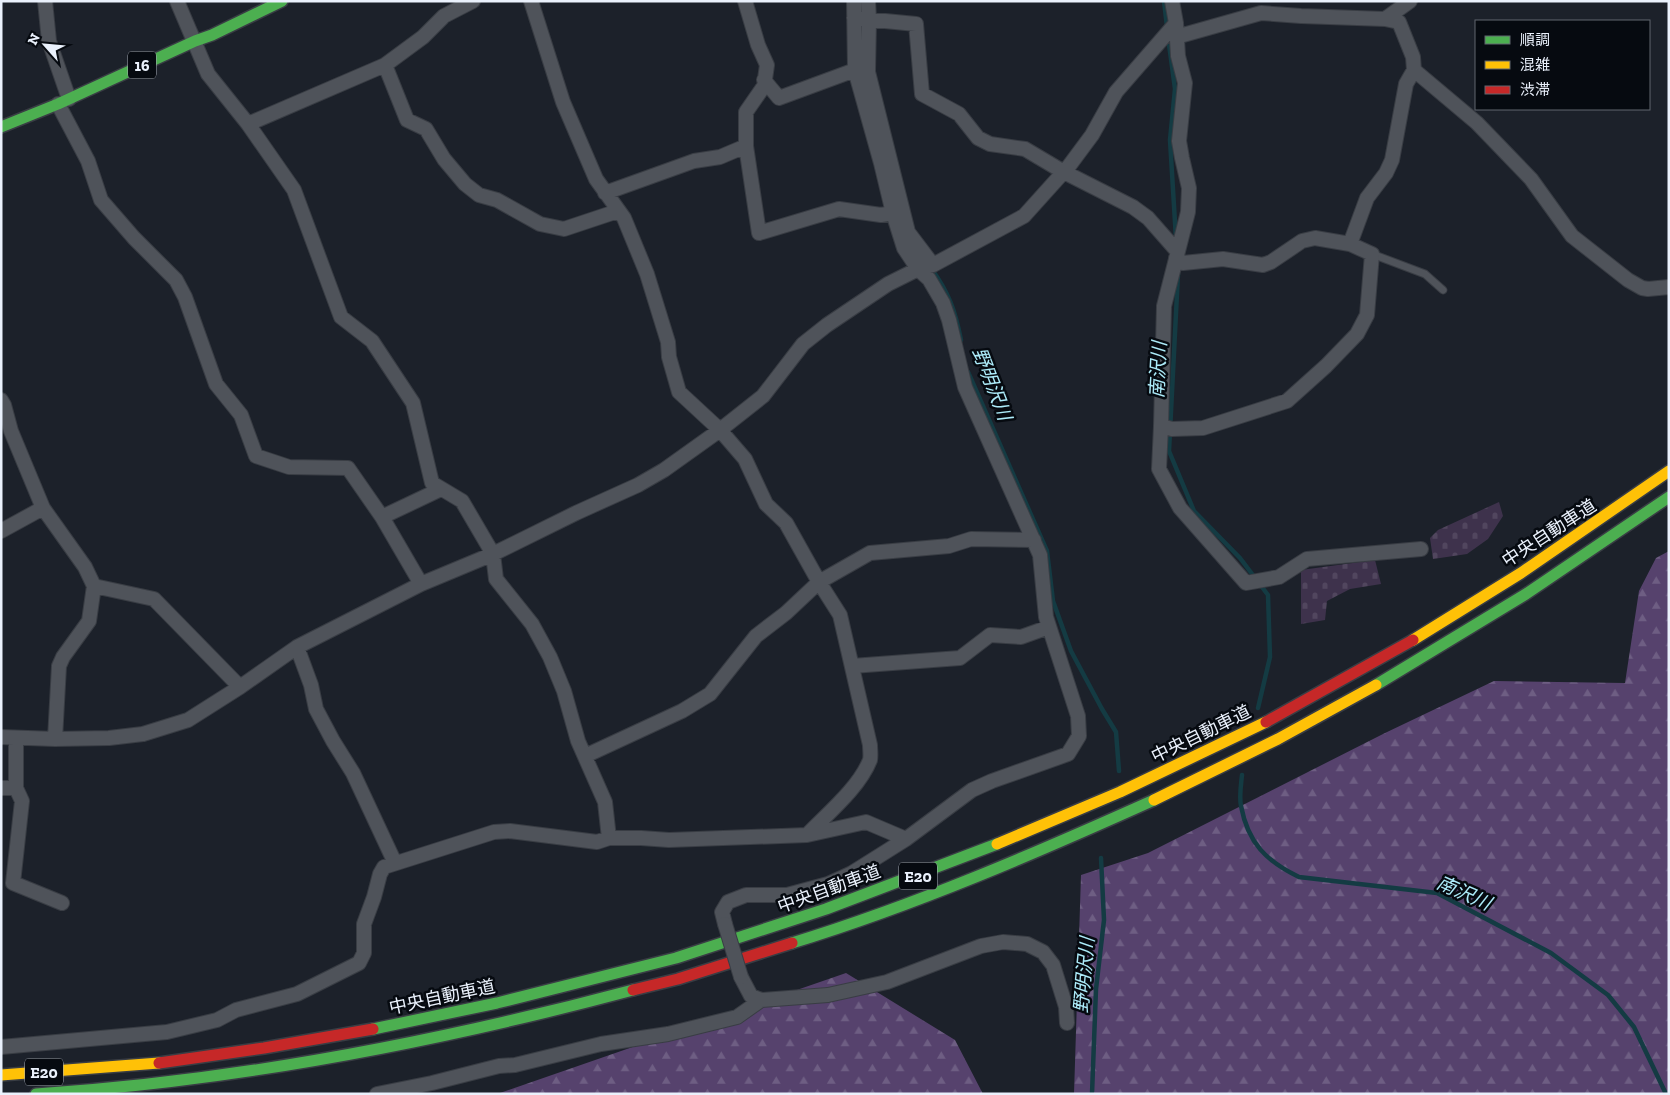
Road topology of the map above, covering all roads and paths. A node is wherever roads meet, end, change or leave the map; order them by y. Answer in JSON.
{"nodes":[{"id":1,"x":45,"y":1,"type":"edge"},
{"id":2,"x":177,"y":1,"type":"edge"},
{"id":3,"x":282,"y":1,"type":"edge"},
{"id":4,"x":473,"y":1,"type":"edge"},
{"id":5,"x":531,"y":1,"type":"edge"},
{"id":6,"x":745,"y":1,"type":"edge"},
{"id":7,"x":854,"y":1,"type":"edge"},
{"id":8,"x":868,"y":1,"type":"edge"},
{"id":9,"x":1172,"y":1,"type":"edge"},
{"id":10,"x":1410,"y":1,"type":"edge"},
{"id":11,"x":854,"y":18,"type":"junction"},
{"id":12,"x":869,"y":19,"type":"junction"},
{"id":13,"x":1385,"y":19,"type":"junction"},
{"id":14,"x":1176,"y":30,"type":"junction"},
{"id":15,"x":195,"y":41,"type":"junction"},
{"id":16,"x":385,"y":65,"type":"junction"},
{"id":17,"x":855,"y":70,"type":"junction"},
{"id":18,"x":1414,"y":70,"type":"junction"},
{"id":19,"x":764,"y":80,"type":"junction"},
{"id":20,"x":63,"y":101,"type":"junction"},
{"id":21,"x":248,"y":124,"type":"junction"},
{"id":22,"x":1,"y":127,"type":"edge"},
{"id":23,"x":746,"y":146,"type":"junction"},
{"id":24,"x":1062,"y":172,"type":"junction"},
{"id":25,"x":605,"y":193,"type":"junction"},
{"id":26,"x":618,"y":211,"type":"junction"},
{"id":27,"x":893,"y":213,"type":"junction"},
{"id":28,"x":1350,"y":244,"type":"junction"},
{"id":29,"x":1372,"y":254,"type":"junction"},
{"id":30,"x":1176,"y":255,"type":"junction"},
{"id":31,"x":933,"y":266,"type":"junction"},
{"id":32,"x":918,"y":270,"type":"junction"},
{"id":33,"x":1669,"y":287,"type":"edge"},
{"id":34,"x":1443,"y":290,"type":"dead end"},
{"id":35,"x":1,"y":400,"type":"edge"},
{"id":36,"x":1161,"y":426,"type":"junction"},
{"id":37,"x":720,"y":430,"type":"junction"},
{"id":38,"x":1669,"y":471,"type":"edge"},
{"id":39,"x":440,"y":488,"type":"junction"},
{"id":40,"x":1669,"y":497,"type":"edge"},
{"id":41,"x":42,"y":508,"type":"junction"},
{"id":42,"x":382,"y":517,"type":"junction"},
{"id":43,"x":1,"y":531,"type":"edge"},
{"id":44,"x":1034,"y":540,"type":"junction"},
{"id":45,"x":1421,"y":549,"type":"dead end"},
{"id":46,"x":493,"y":554,"type":"junction"},
{"id":47,"x":819,"y":582,"type":"junction"},
{"id":48,"x":421,"y":584,"type":"junction"},
{"id":49,"x":94,"y":586,"type":"junction"},
{"id":50,"x":1049,"y":627,"type":"junction"},
{"id":51,"x":297,"y":647,"type":"junction"},
{"id":52,"x":852,"y":666,"type":"junction"},
{"id":53,"x":240,"y":687,"type":"junction"},
{"id":54,"x":1,"y":737,"type":"edge"},
{"id":55,"x":16,"y":738,"type":"junction"},
{"id":56,"x":55,"y":739,"type":"junction"},
{"id":57,"x":585,"y":756,"type":"junction"},
{"id":58,"x":1,"y":788,"type":"edge"},
{"id":59,"x":16,"y":788,"type":"junction"},
{"id":60,"x":807,"y":835,"type":"junction"},
{"id":61,"x":610,"y":838,"type":"junction"},
{"id":62,"x":906,"y":839,"type":"junction"},
{"id":63,"x":395,"y":863,"type":"junction"},
{"id":64,"x":62,"y":903,"type":"dead end"},
{"id":65,"x":761,"y":1000,"type":"junction"},
{"id":66,"x":1067,"y":1023,"type":"dead end"},
{"id":67,"x":1,"y":1047,"type":"edge"},
{"id":68,"x":1,"y":1075,"type":"edge"},
{"id":69,"x":36,"y":1094,"type":"edge"},
{"id":70,"x":377,"y":1094,"type":"edge"}],
"edges":[{"from":1,"to":20,"type":"street"},
{"from":2,"to":15,"type":"street"},
{"from":3,"to":15,"type":"main road","number":"16"},
{"from":4,"to":16,"type":"street"},
{"from":5,"to":25,"type":"street"},
{"from":6,"to":19,"type":"street"},
{"from":7,"to":11,"type":"street"},
{"from":8,"to":12,"type":"street"},
{"from":9,"to":14,"type":"street"},
{"from":10,"to":13,"type":"street"},
{"from":11,"to":12,"type":"street"},
{"from":11,"to":17,"type":"street"},
{"from":12,"to":24,"type":"street"},
{"from":12,"to":31,"type":"street"},
{"from":13,"to":14,"type":"street"},
{"from":13,"to":18,"type":"street"},
{"from":14,"to":24,"type":"street"},
{"from":14,"to":30,"type":"street"},
{"from":15,"to":20,"type":"main road","number":"16"},
{"from":15,"to":21,"type":"street"},
{"from":16,"to":21,"type":"street"},
{"from":16,"to":26,"type":"street"},
{"from":17,"to":19,"type":"street"},
{"from":17,"to":27,"type":"street"},
{"from":18,"to":28,"type":"street"},
{"from":18,"to":33,"type":"street"},
{"from":19,"to":23,"type":"street"},
{"from":20,"to":22,"type":"main road","number":"16"},
{"from":20,"to":42,"type":"street"},
{"from":21,"to":39,"type":"street"},
{"from":23,"to":25,"type":"street"},
{"from":23,"to":27,"type":"street"},
{"from":24,"to":30,"type":"street"},
{"from":24,"to":31,"type":"street"},
{"from":25,"to":26,"type":"street"},
{"from":26,"to":37,"type":"street"},
{"from":27,"to":32,"type":"street"},
{"from":28,"to":29,"type":"street"},
{"from":28,"to":30,"type":"street"},
{"from":29,"to":34,"type":"lane"},
{"from":29,"to":36,"type":"street"},
{"from":30,"to":36,"type":"street"},
{"from":31,"to":32,"type":"street"},
{"from":32,"to":37,"type":"street"},
{"from":32,"to":44,"type":"street"},
{"from":35,"to":41,"type":"street"},
{"from":36,"to":45,"type":"street"},
{"from":37,"to":46,"type":"street"},
{"from":37,"to":47,"type":"street"},
{"from":38,"to":68,"type":"main road","name":"中央自動車道","number":"E20"},
{"from":39,"to":42,"type":"street"},
{"from":39,"to":46,"type":"street"},
{"from":40,"to":69,"type":"main road","number":"E20"},
{"from":41,"to":43,"type":"street"},
{"from":41,"to":49,"type":"street"},
{"from":42,"to":48,"type":"street"},
{"from":44,"to":47,"type":"street"},
{"from":44,"to":50,"type":"street"},
{"from":46,"to":48,"type":"street"},
{"from":46,"to":57,"type":"street"},
{"from":47,"to":52,"type":"street"},
{"from":47,"to":57,"type":"street"},
{"from":48,"to":51,"type":"street"},
{"from":49,"to":53,"type":"street"},
{"from":49,"to":56,"type":"street"},
{"from":50,"to":52,"type":"street"},
{"from":50,"to":62,"type":"street"},
{"from":51,"to":53,"type":"street"},
{"from":51,"to":63,"type":"street"},
{"from":52,"to":60,"type":"street"},
{"from":53,"to":56,"type":"street"},
{"from":54,"to":55,"type":"street"},
{"from":55,"to":56,"type":"street"},
{"from":55,"to":59,"type":"street"},
{"from":57,"to":61,"type":"street"},
{"from":58,"to":59,"type":"street"},
{"from":59,"to":64,"type":"street"},
{"from":60,"to":61,"type":"street"},
{"from":60,"to":62,"type":"street"},
{"from":61,"to":63,"type":"street"},
{"from":62,"to":65,"type":"street","bridge":true},
{"from":63,"to":67,"type":"street"},
{"from":65,"to":66,"type":"street"},
{"from":65,"to":70,"type":"street"}]}
